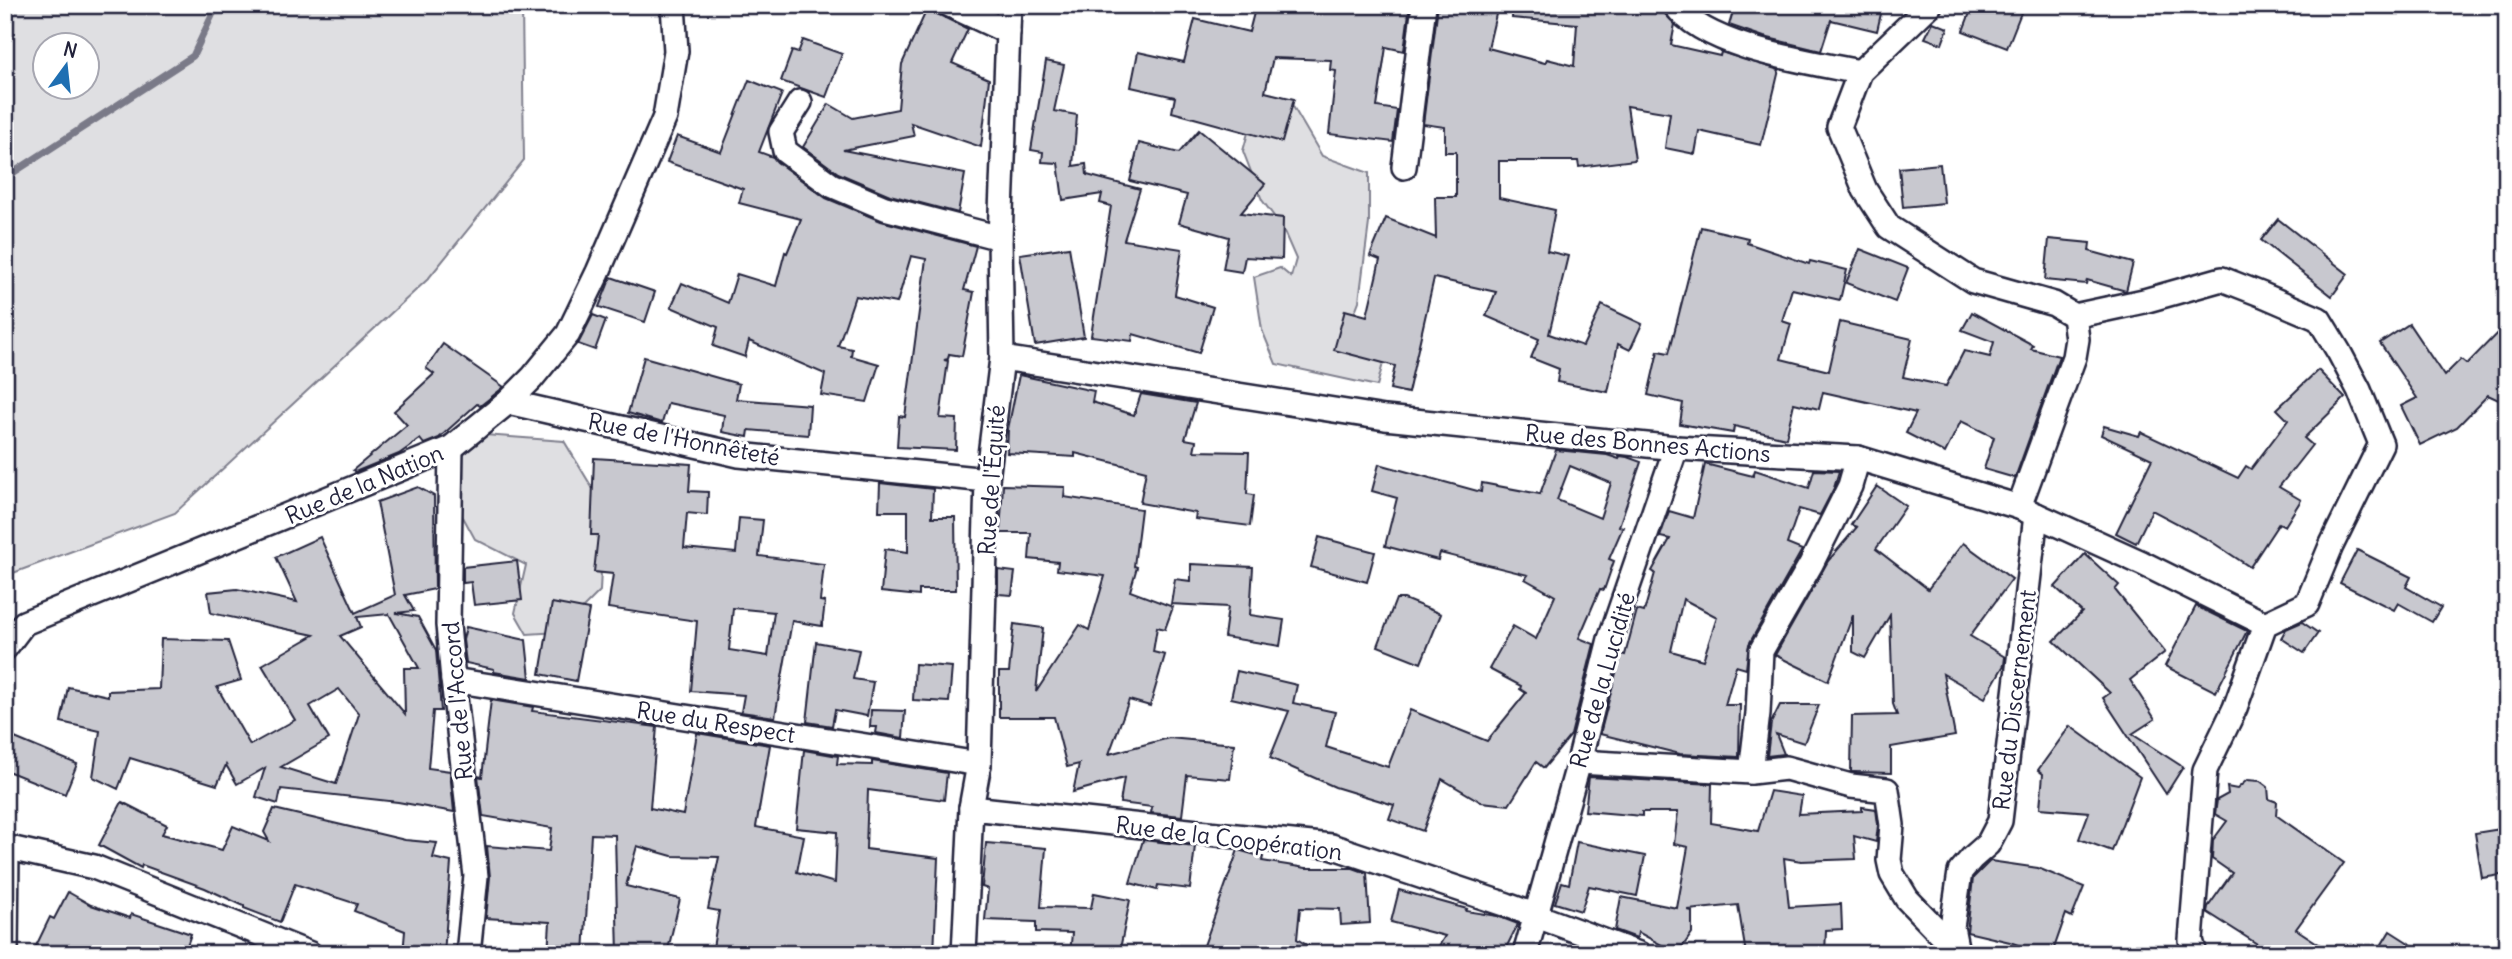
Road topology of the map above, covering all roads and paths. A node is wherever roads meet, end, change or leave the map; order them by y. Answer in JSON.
{"nodes":[{"id":1,"x":673,"y":5,"type":"edge"},
{"id":2,"x":950,"y":5,"type":"edge"},
{"id":3,"x":1009,"y":5,"type":"edge"},
{"id":4,"x":1424,"y":5,"type":"edge"},
{"id":5,"x":1675,"y":5,"type":"edge"},
{"id":6,"x":1930,"y":5,"type":"edge"},
{"id":7,"x":1008,"y":32,"type":"junction"},
{"id":8,"x":1860,"y":72,"type":"junction"},
{"id":9,"x":800,"y":102,"type":"dead end"},
{"id":10,"x":1404,"y":167,"type":"dead end"},
{"id":11,"x":1000,"y":238,"type":"junction"},
{"id":12,"x":2074,"y":316,"type":"junction"},
{"id":13,"x":1002,"y":358,"type":"junction"},
{"id":14,"x":508,"y":402,"type":"junction"},
{"id":15,"x":451,"y":448,"type":"junction"},
{"id":16,"x":1675,"y":448,"type":"junction"},
{"id":17,"x":1858,"y":458,"type":"junction"},
{"id":18,"x":987,"y":480,"type":"junction"},
{"id":19,"x":2027,"y":511,"type":"junction"},
{"id":20,"x":2265,"y":624,"type":"junction"},
{"id":21,"x":5,"y":648,"type":"edge"},
{"id":22,"x":453,"y":680,"type":"junction"},
{"id":23,"x":1579,"y":762,"type":"junction"},
{"id":24,"x":979,"y":764,"type":"junction"},
{"id":25,"x":1751,"y":772,"type":"junction"},
{"id":26,"x":971,"y":808,"type":"junction"},
{"id":27,"x":6,"y":848,"type":"edge"},
{"id":28,"x":1537,"y":916,"type":"junction"},
{"id":29,"x":1957,"y":952,"type":"edge"},
{"id":30,"x":6,"y":954,"type":"edge"},
{"id":31,"x":310,"y":954,"type":"edge"},
{"id":32,"x":468,"y":954,"type":"edge"},
{"id":33,"x":964,"y":954,"type":"edge"},
{"id":34,"x":1525,"y":954,"type":"edge"},
{"id":35,"x":1639,"y":954,"type":"edge"},
{"id":36,"x":2195,"y":954,"type":"edge"}],
"edges":[{"from":1,"to":14,"type":"street","name":"Rue de la Nation"},
{"from":2,"to":7,"type":"street"},
{"from":3,"to":7,"type":"street","name":"Rue de l'Équité"},
{"from":4,"to":10,"type":"street"},
{"from":5,"to":8,"type":"street"},
{"from":6,"to":8,"type":"street"},
{"from":7,"to":11,"type":"street","name":"Rue de l'Équité"},
{"from":8,"to":12,"type":"street"},
{"from":9,"to":11,"type":"street"},
{"from":11,"to":13,"type":"street","name":"Rue de l'Équité"},
{"from":12,"to":19,"type":"street","name":"Rue du Discernement"},
{"from":12,"to":20,"type":"street"},
{"from":13,"to":16,"type":"street","name":"Rue des Bonnes Actions"},
{"from":13,"to":18,"type":"street","name":"Rue de l'Équité"},
{"from":14,"to":15,"type":"street","name":"Rue de la Nation"},
{"from":14,"to":18,"type":"street","name":"Rue de l'Honnêteté"},
{"from":15,"to":21,"type":"street","name":"Rue de la Nation"},
{"from":15,"to":22,"type":"street","name":"Rue de l'Accord"},
{"from":16,"to":17,"type":"street","name":"Rue des Bonnes Actions"},
{"from":16,"to":23,"type":"street","name":"Rue de la Lucidité"},
{"from":17,"to":19,"type":"street","name":"Rue des Bonnes Actions"},
{"from":17,"to":25,"type":"street"},
{"from":18,"to":24,"type":"street","name":"Rue de l'Équité"},
{"from":19,"to":20,"type":"street","name":"Rue des Bonnes Actions"},
{"from":19,"to":29,"type":"street","name":"Rue du Discernement"},
{"from":20,"to":36,"type":"street"},
{"from":22,"to":24,"type":"street","name":"Rue du Respect"},
{"from":22,"to":32,"type":"street","name":"Rue de l'Accord"},
{"from":23,"to":25,"type":"street"},
{"from":23,"to":28,"type":"street","name":"Rue de la Lucidité"},
{"from":24,"to":26,"type":"street","name":"Rue de l'Équité"},
{"from":25,"to":29,"type":"street"},
{"from":26,"to":28,"type":"street","name":"Rue de la Coopération"},
{"from":26,"to":33,"type":"street","name":"Rue de l'Équité"},
{"from":27,"to":30,"type":"street"},
{"from":27,"to":31,"type":"street"},
{"from":28,"to":34,"type":"street","name":"Rue de la Lucidité"},
{"from":28,"to":35,"type":"street","name":"Rue de la Coopération"}]}
